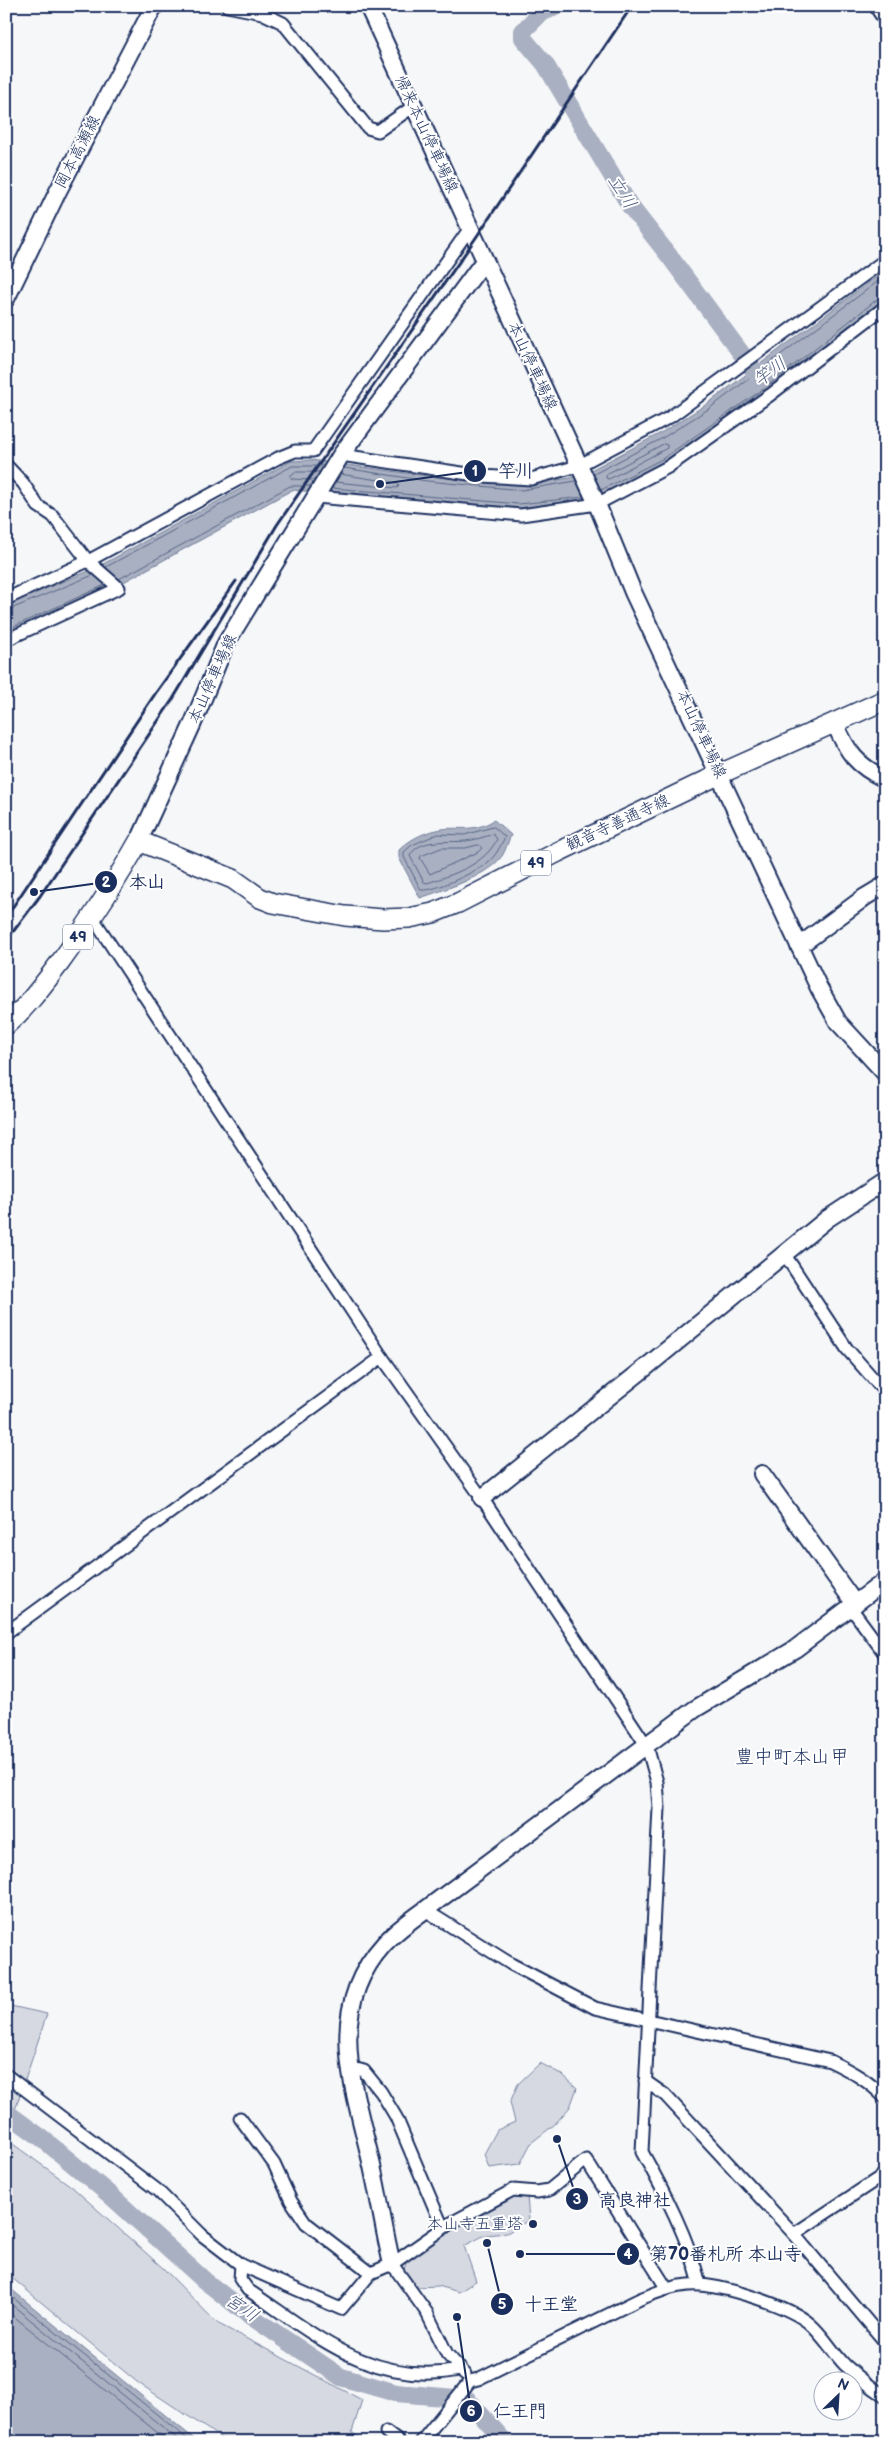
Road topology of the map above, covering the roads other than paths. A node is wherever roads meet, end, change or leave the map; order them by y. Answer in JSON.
{"nodes":[{"id":1,"x":154,"y":6,"type":"edge"},
{"id":2,"x":227,"y":6,"type":"edge"},
{"id":3,"x":368,"y":6,"type":"edge"},
{"id":4,"x":875,"y":6,"type":"edge"},
{"id":5,"x":885,"y":21,"type":"edge"},
{"id":6,"x":414,"y":106,"type":"junction"},
{"id":7,"x":470,"y":228,"type":"junction"},
{"id":8,"x":885,"y":260,"type":"edge"},
{"id":9,"x":484,"y":261,"type":"junction"},
{"id":10,"x":6,"y":299,"type":"edge"},
{"id":11,"x":885,"y":307,"type":"edge"},
{"id":12,"x":341,"y":455,"type":"junction"},
{"id":13,"x":6,"y":465,"type":"edge"},
{"id":14,"x":580,"y":469,"type":"junction"},
{"id":15,"x":316,"y":497,"type":"junction"},
{"id":16,"x":596,"y":501,"type":"junction"},
{"id":17,"x":91,"y":563,"type":"junction"},
{"id":18,"x":6,"y":599,"type":"edge"},
{"id":19,"x":6,"y":640,"type":"edge"},
{"id":20,"x":885,"y":700,"type":"edge"},
{"id":21,"x":836,"y":724,"type":"junction"},
{"id":22,"x":720,"y":774,"type":"junction"},
{"id":23,"x":885,"y":779,"type":"edge"},
{"id":24,"x":138,"y":841,"type":"junction"},
{"id":25,"x":885,"y":885,"type":"edge"},
{"id":26,"x":93,"y":918,"type":"junction"},
{"id":27,"x":800,"y":946,"type":"junction"},
{"id":28,"x":6,"y":1025,"type":"edge"},
{"id":29,"x":885,"y":1074,"type":"edge"},
{"id":30,"x":885,"y":1181,"type":"edge"},
{"id":31,"x":785,"y":1255,"type":"junction"},
{"id":32,"x":382,"y":1357,"type":"junction"},
{"id":33,"x":885,"y":1392,"type":"edge"},
{"id":34,"x":762,"y":1474,"type":"dead end"},
{"id":35,"x":482,"y":1498,"type":"junction"},
{"id":36,"x":885,"y":1581,"type":"edge"},
{"id":37,"x":853,"y":1606,"type":"junction"},
{"id":38,"x":6,"y":1633,"type":"edge"},
{"id":39,"x":885,"y":1654,"type":"edge"},
{"id":40,"x":647,"y":1746,"type":"junction"},
{"id":41,"x":425,"y":1910,"type":"junction"},
{"id":42,"x":650,"y":2021,"type":"junction"},
{"id":43,"x":349,"y":2067,"type":"junction"},
{"id":44,"x":6,"y":2075,"type":"edge"},
{"id":45,"x":645,"y":2081,"type":"junction"},
{"id":46,"x":885,"y":2098,"type":"edge"},
{"id":47,"x":240,"y":2118,"type":"dead end"},
{"id":48,"x":885,"y":2174,"type":"edge"},
{"id":49,"x":443,"y":2228,"type":"junction"},
{"id":50,"x":794,"y":2234,"type":"junction"},
{"id":51,"x":392,"y":2264,"type":"junction"},
{"id":52,"x":241,"y":2265,"type":"junction"},
{"id":53,"x":371,"y":2273,"type":"junction"},
{"id":54,"x":700,"y":2284,"type":"junction"},
{"id":55,"x":666,"y":2289,"type":"junction"},
{"id":56,"x":885,"y":2342,"type":"edge"},
{"id":57,"x":460,"y":2370,"type":"junction"},
{"id":58,"x":469,"y":2383,"type":"junction"},
{"id":59,"x":885,"y":2396,"type":"edge"},
{"id":60,"x":386,"y":2432,"type":"dead end"},
{"id":61,"x":399,"y":2442,"type":"edge"},
{"id":62,"x":421,"y":2442,"type":"edge"}],
"edges":[{"from":1,"to":10,"type":"main road","name":"岡本高瀬線"},
{"from":2,"to":6,"type":"street"},
{"from":3,"to":6,"type":"main road","name":"帰来本山停車場線"},
{"from":4,"to":5,"type":"street"},
{"from":6,"to":7,"type":"main road","name":"帰来本山停車場線"},
{"from":7,"to":9,"type":"main road","name":"帰来本山停車場線"},
{"from":7,"to":17,"type":"street"},
{"from":8,"to":14,"type":"street"},
{"from":9,"to":12,"type":"main road","name":"本山停車場線"},
{"from":9,"to":14,"type":"main road","name":"本山停車場線"},
{"from":11,"to":16,"type":"street"},
{"from":12,"to":14,"type":"street"},
{"from":12,"to":15,"type":"main road","name":"本山停車場線"},
{"from":13,"to":17,"type":"street"},
{"from":14,"to":16,"type":"main road","name":"本山停車場線"},
{"from":15,"to":16,"type":"street"},
{"from":15,"to":24,"type":"main road","name":"本山停車場線"},
{"from":16,"to":22,"type":"main road","name":"本山停車場線"},
{"from":17,"to":18,"type":"street"},
{"from":17,"to":19,"type":"street"},
{"from":20,"to":21,"type":"main road","name":"観音寺善通寺線","number":"49"},
{"from":21,"to":22,"type":"main road","name":"観音寺善通寺線","number":"49"},
{"from":21,"to":23,"type":"main road"},
{"from":22,"to":24,"type":"main road","name":"観音寺善通寺線","number":"49"},
{"from":22,"to":27,"type":"main road","name":"本山停車場線"},
{"from":24,"to":26,"type":"main road","number":"49"},
{"from":25,"to":27,"type":"main road"},
{"from":26,"to":28,"type":"main road","number":"49"},
{"from":26,"to":32,"type":"street"},
{"from":27,"to":29,"type":"main road","name":"本山停車場線"},
{"from":30,"to":31,"type":"main road"},
{"from":31,"to":33,"type":"street"},
{"from":31,"to":35,"type":"main road"},
{"from":32,"to":35,"type":"street"},
{"from":32,"to":38,"type":"street"},
{"from":34,"to":37,"type":"main road"},
{"from":35,"to":40,"type":"street"},
{"from":36,"to":37,"type":"main road"},
{"from":37,"to":39,"type":"street"},
{"from":37,"to":40,"type":"main road"},
{"from":40,"to":41,"type":"main road"},
{"from":40,"to":42,"type":"street"},
{"from":41,"to":42,"type":"street"},
{"from":41,"to":43,"type":"main road"},
{"from":42,"to":45,"type":"street"},
{"from":42,"to":46,"type":"street"},
{"from":43,"to":49,"type":"street"},
{"from":43,"to":51,"type":"main road"},
{"from":44,"to":52,"type":"street"},
{"from":45,"to":50,"type":"street"},
{"from":45,"to":54,"type":"street"},
{"from":47,"to":53,"type":"street"},
{"from":48,"to":50,"type":"street"},
{"from":49,"to":51,"type":"street"},
{"from":49,"to":55,"type":"street"},
{"from":50,"to":56,"type":"street"},
{"from":51,"to":53,"type":"street"},
{"from":51,"to":57,"type":"street"},
{"from":52,"to":53,"type":"street"},
{"from":52,"to":57,"type":"street"},
{"from":54,"to":55,"type":"street"},
{"from":54,"to":59,"type":"street"},
{"from":55,"to":58,"type":"street"},
{"from":57,"to":58,"type":"street"},
{"from":58,"to":62,"type":"street"},
{"from":60,"to":61,"type":"street"}]}
